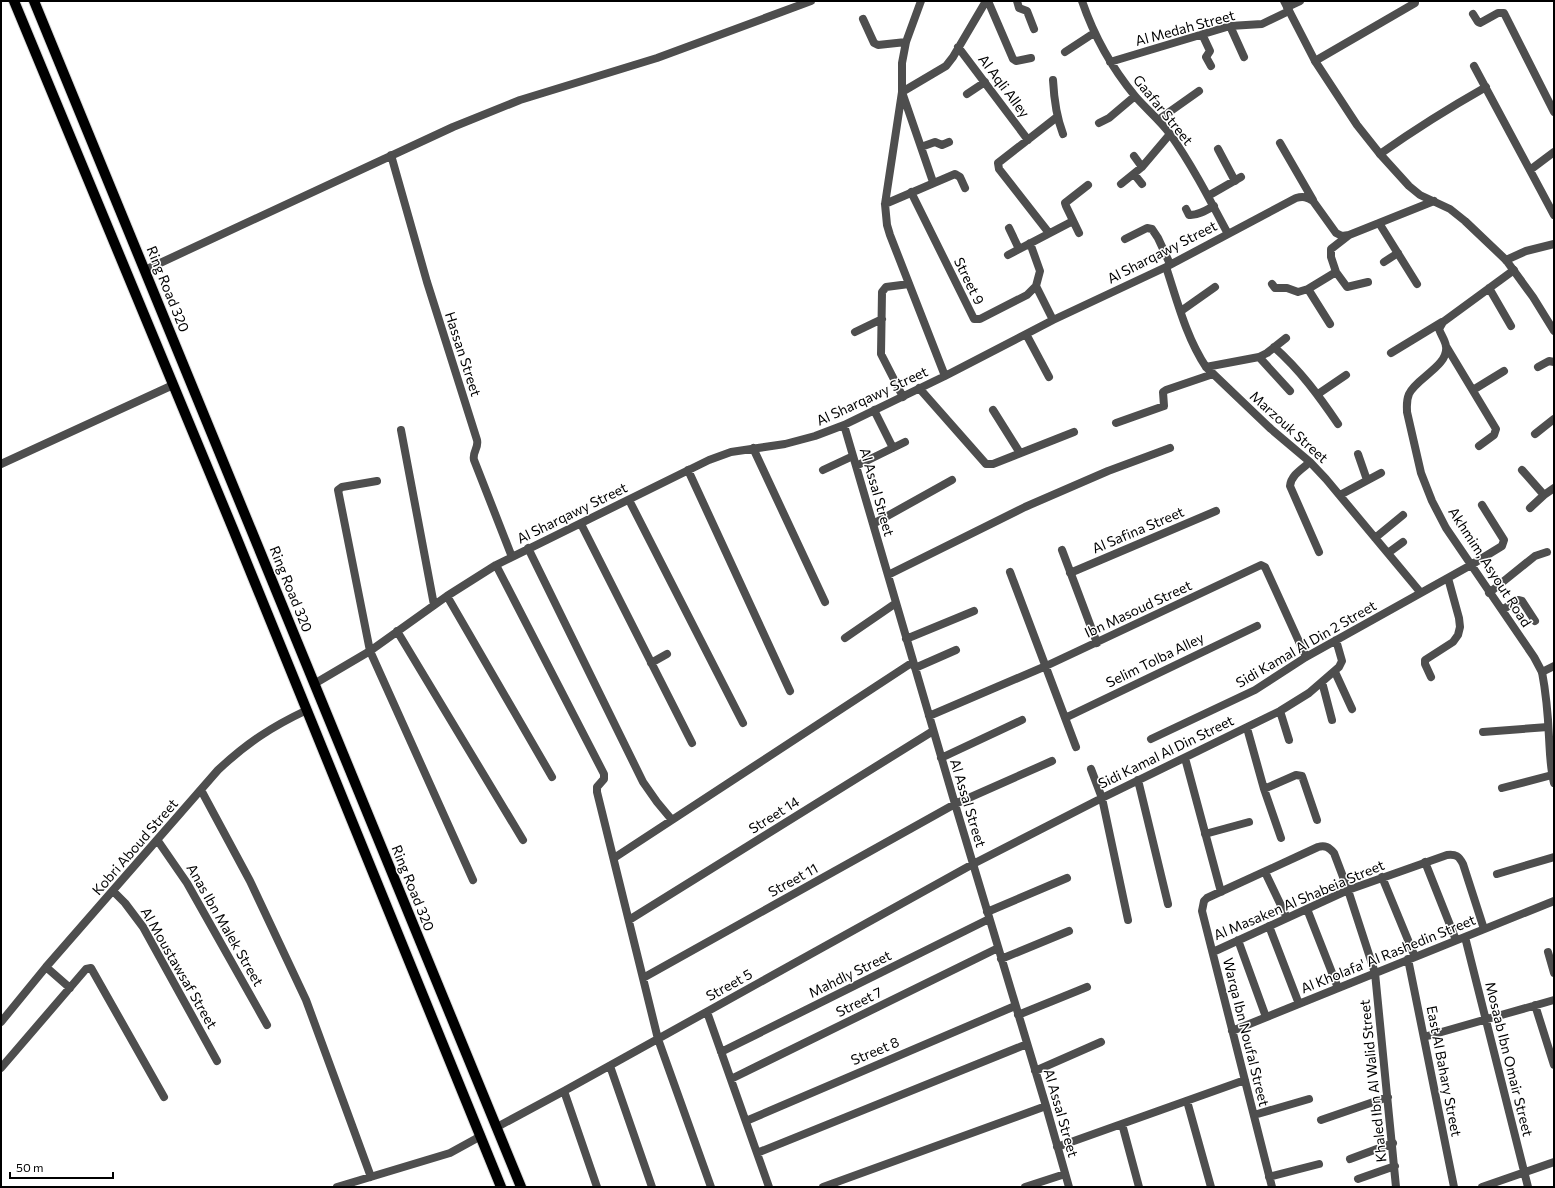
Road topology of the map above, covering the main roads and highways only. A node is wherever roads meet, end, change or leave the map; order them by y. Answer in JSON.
{"nodes":[{"id":1,"x":14,"y":1,"type":"edge"},
{"id":2,"x":34,"y":1,"type":"edge"},
{"id":3,"x":249,"y":523,"type":"junction"},
{"id":4,"x":233,"y":529,"type":"junction"},
{"id":5,"x":501,"y":1187,"type":"edge"},
{"id":6,"x":521,"y":1187,"type":"edge"}],
"edges":[{"from":1,"to":4,"type":"main road"},
{"from":2,"to":3,"type":"main road","name":"Ring Road 320"},
{"from":3,"to":4,"type":"main road"},
{"from":3,"to":6,"type":"main road","name":"Ring Road 320"},
{"from":4,"to":5,"type":"main road"}]}
